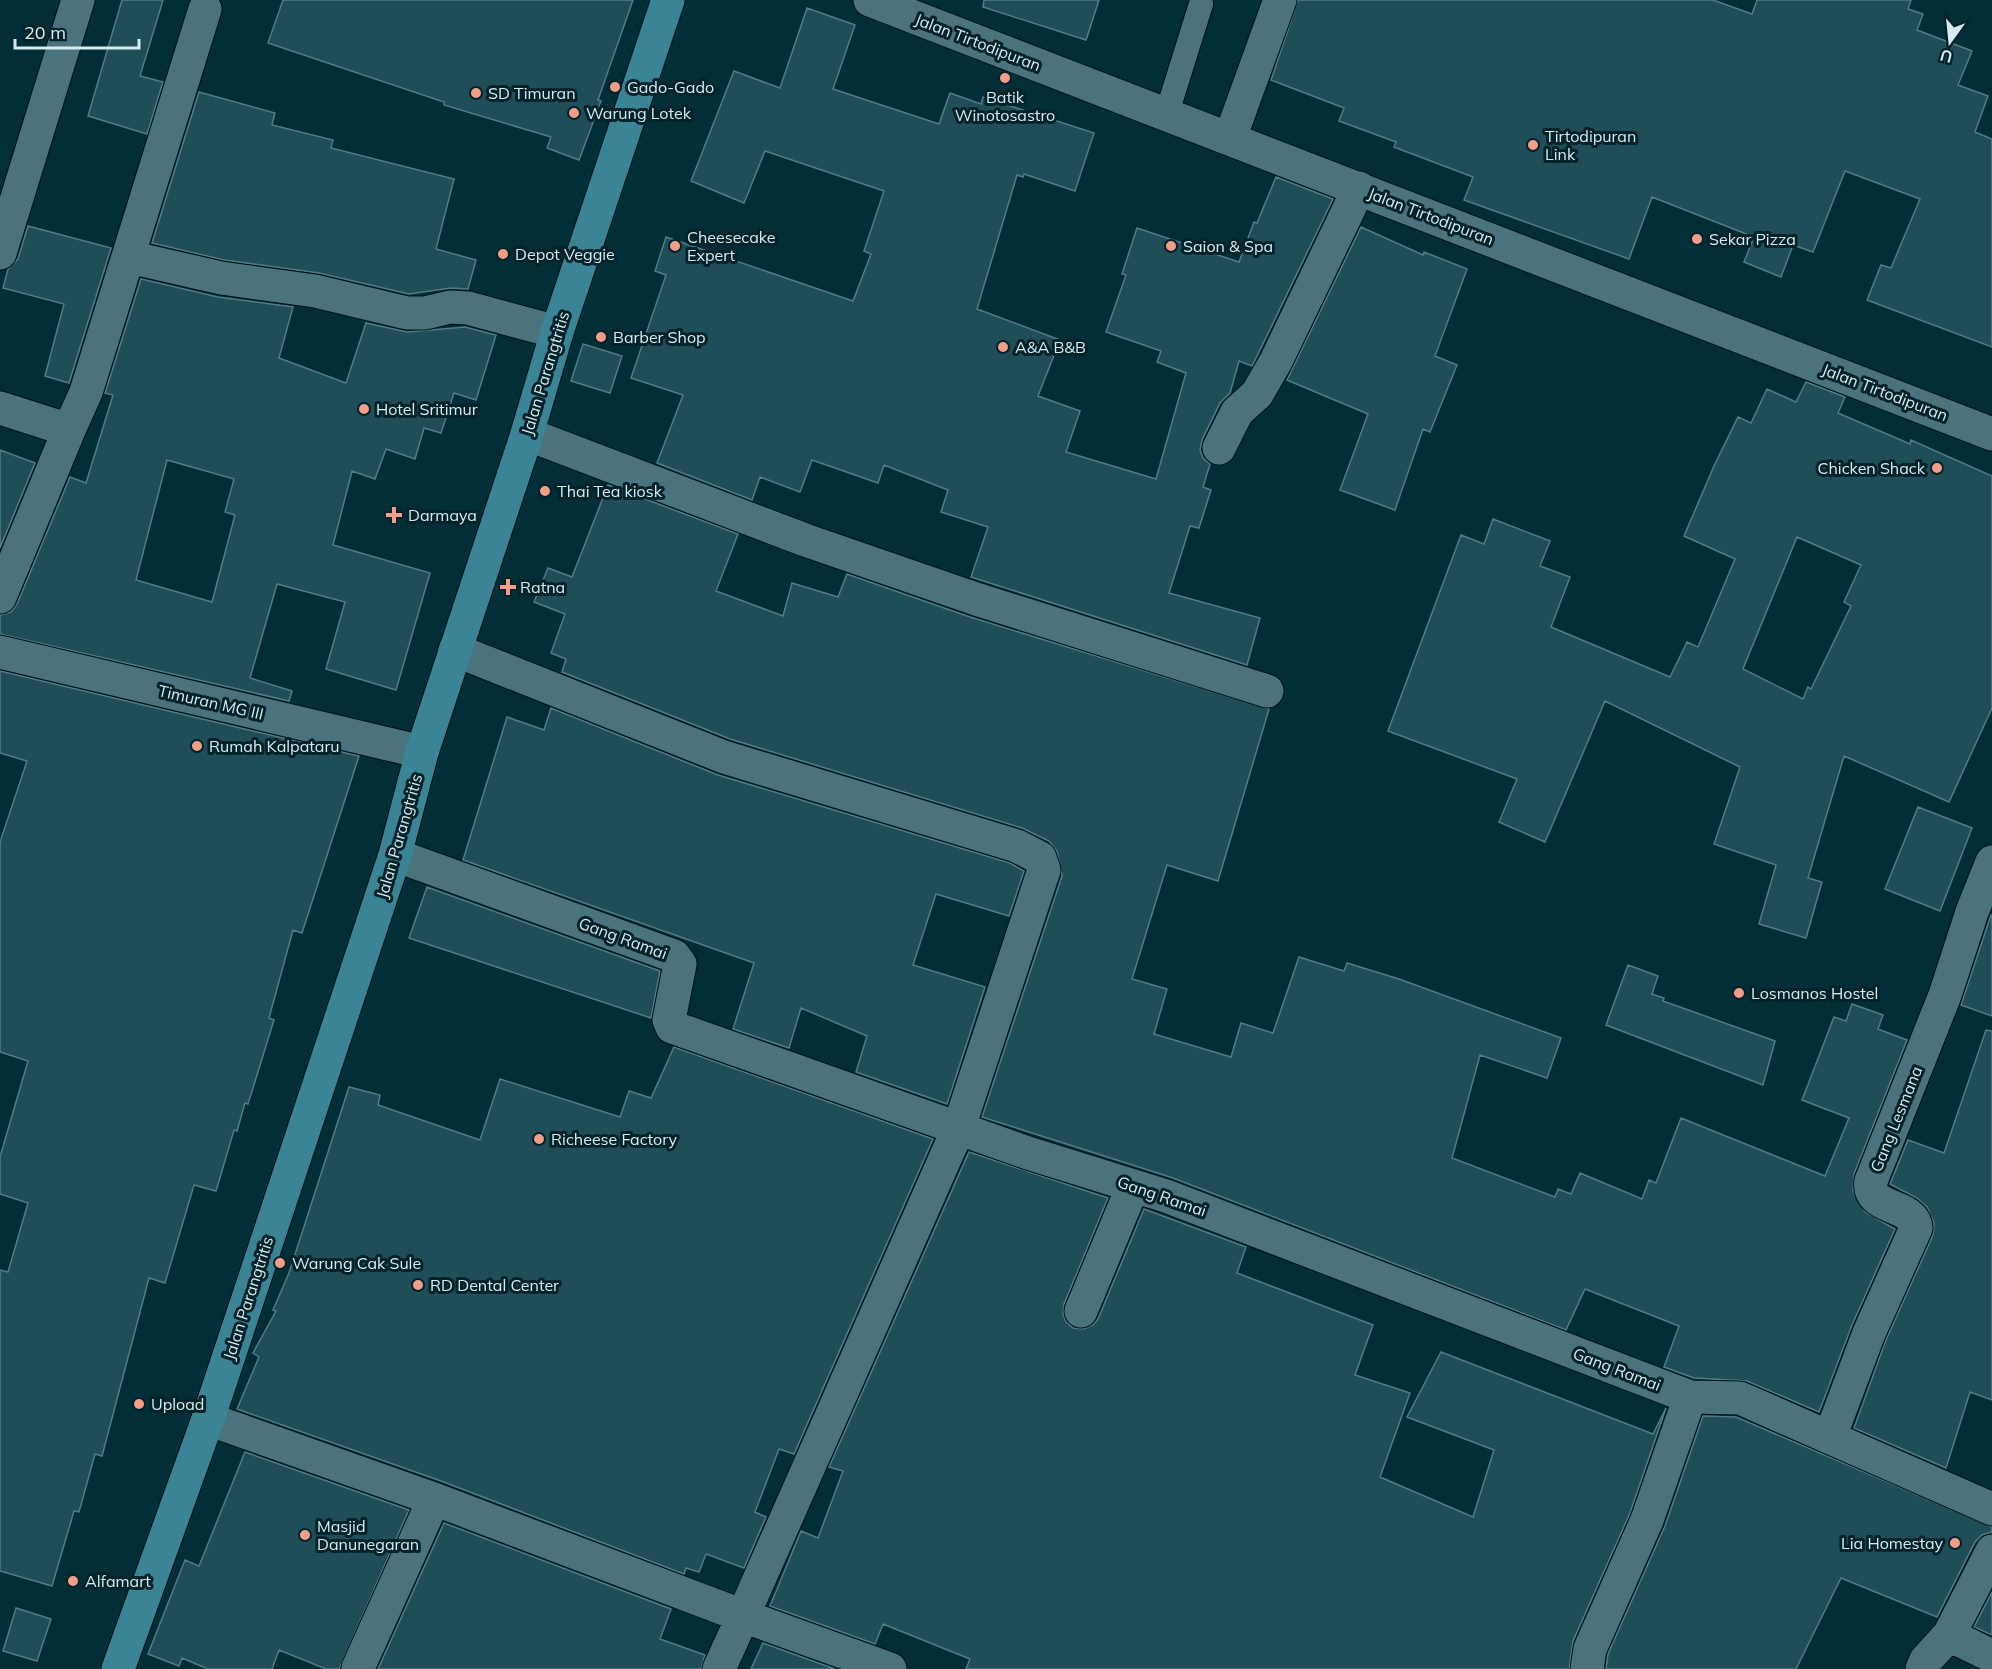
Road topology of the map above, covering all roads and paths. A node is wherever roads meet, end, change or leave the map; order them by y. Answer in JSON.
{"nodes":[{"id":1,"x":78,"y":0,"type":"edge"},
{"id":2,"x":668,"y":0,"type":"edge"},
{"id":3,"x":870,"y":0,"type":"edge"},
{"id":4,"x":1280,"y":0,"type":"edge"},
{"id":5,"x":1201,"y":4,"type":"dead end"},
{"id":6,"x":205,"y":9,"type":"dead end"},
{"id":7,"x":1166,"y":116,"type":"junction"},
{"id":8,"x":1230,"y":138,"type":"junction"},
{"id":9,"x":1359,"y":188,"type":"junction"},
{"id":10,"x":0,"y":253,"type":"edge"},
{"id":11,"x":129,"y":256,"type":"junction"},
{"id":12,"x":557,"y":332,"type":"junction"},
{"id":13,"x":0,"y":408,"type":"edge"},
{"id":14,"x":69,"y":430,"type":"junction"},
{"id":15,"x":527,"y":434,"type":"junction"},
{"id":16,"x":1992,"y":434,"type":"edge"},
{"id":17,"x":1219,"y":448,"type":"dead end"},
{"id":18,"x":0,"y":597,"type":"edge"},
{"id":19,"x":455,"y":650,"type":"junction"},
{"id":20,"x":0,"y":652,"type":"edge"},
{"id":21,"x":1267,"y":691,"type":"dead end"},
{"id":22,"x":422,"y":752,"type":"junction"},
{"id":23,"x":395,"y":855,"type":"junction"},
{"id":24,"x":1992,"y":862,"type":"edge"},
{"id":25,"x":1982,"y":916,"type":"edge"},
{"id":26,"x":959,"y":1127,"type":"junction"},
{"id":27,"x":1133,"y":1186,"type":"junction"},
{"id":28,"x":1081,"y":1311,"type":"dead end"},
{"id":29,"x":1690,"y":1397,"type":"junction"},
{"id":30,"x":208,"y":1419,"type":"junction"},
{"id":31,"x":1830,"y":1437,"type":"junction"},
{"id":32,"x":434,"y":1499,"type":"junction"},
{"id":33,"x":1992,"y":1509,"type":"edge"},
{"id":34,"x":1992,"y":1551,"type":"edge"},
{"id":35,"x":743,"y":1616,"type":"junction"},
{"id":36,"x":1948,"y":1635,"type":"junction"},
{"id":37,"x":1992,"y":1656,"type":"edge"},
{"id":38,"x":358,"y":1668,"type":"edge"},
{"id":39,"x":118,"y":1669,"type":"edge"},
{"id":40,"x":719,"y":1669,"type":"edge"},
{"id":41,"x":890,"y":1669,"type":"edge"},
{"id":42,"x":1587,"y":1669,"type":"edge"},
{"id":43,"x":1923,"y":1669,"type":"edge"}],
"edges":[{"from":1,"to":10,"type":"street"},
{"from":2,"to":12,"type":"main road","name":"Jalan Parangtritis"},
{"from":3,"to":7,"type":"street","name":"Jalan Tirtodipuran"},
{"from":4,"to":8,"type":"street"},
{"from":5,"to":7,"type":"lane"},
{"from":6,"to":11,"type":"street"},
{"from":7,"to":8,"type":"street","name":"Jalan Tirtodipuran"},
{"from":8,"to":9,"type":"street","name":"Jalan Tirtodipuran"},
{"from":9,"to":16,"type":"street","name":"Jalan Tirtodipuran"},
{"from":9,"to":17,"type":"street"},
{"from":11,"to":12,"type":"street"},
{"from":11,"to":14,"type":"street"},
{"from":12,"to":15,"type":"main road","name":"Jalan Parangtritis"},
{"from":13,"to":14,"type":"street"},
{"from":14,"to":18,"type":"street"},
{"from":15,"to":19,"type":"main road","name":"Jalan Parangtritis"},
{"from":15,"to":21,"type":"street"},
{"from":19,"to":22,"type":"main road","name":"Jalan Parangtritis"},
{"from":19,"to":26,"type":"street"},
{"from":20,"to":22,"type":"street","name":"Timuran MG III"},
{"from":22,"to":23,"type":"main road","name":"Jalan Parangtritis"},
{"from":23,"to":26,"type":"street","name":"Gang Ramai"},
{"from":23,"to":30,"type":"main road","name":"Jalan Parangtritis"},
{"from":24,"to":25,"type":"street","name":"Gang Lesmana"},
{"from":25,"to":31,"type":"street","name":"Gang Lesmana"},
{"from":26,"to":27,"type":"street","name":"Gang Ramai"},
{"from":26,"to":35,"type":"street"},
{"from":27,"to":28,"type":"street"},
{"from":27,"to":29,"type":"street","name":"Gang Ramai"},
{"from":29,"to":31,"type":"street","name":"Gang Ramai"},
{"from":29,"to":42,"type":"street"},
{"from":30,"to":32,"type":"street"},
{"from":30,"to":39,"type":"main road","name":"Jalan Parangtritis"},
{"from":31,"to":33,"type":"street","name":"Gang Ramai"},
{"from":32,"to":35,"type":"street"},
{"from":32,"to":38,"type":"street"},
{"from":34,"to":36,"type":"street"},
{"from":35,"to":40,"type":"street"},
{"from":35,"to":41,"type":"street"},
{"from":36,"to":37,"type":"street"},
{"from":36,"to":43,"type":"street"}]}
